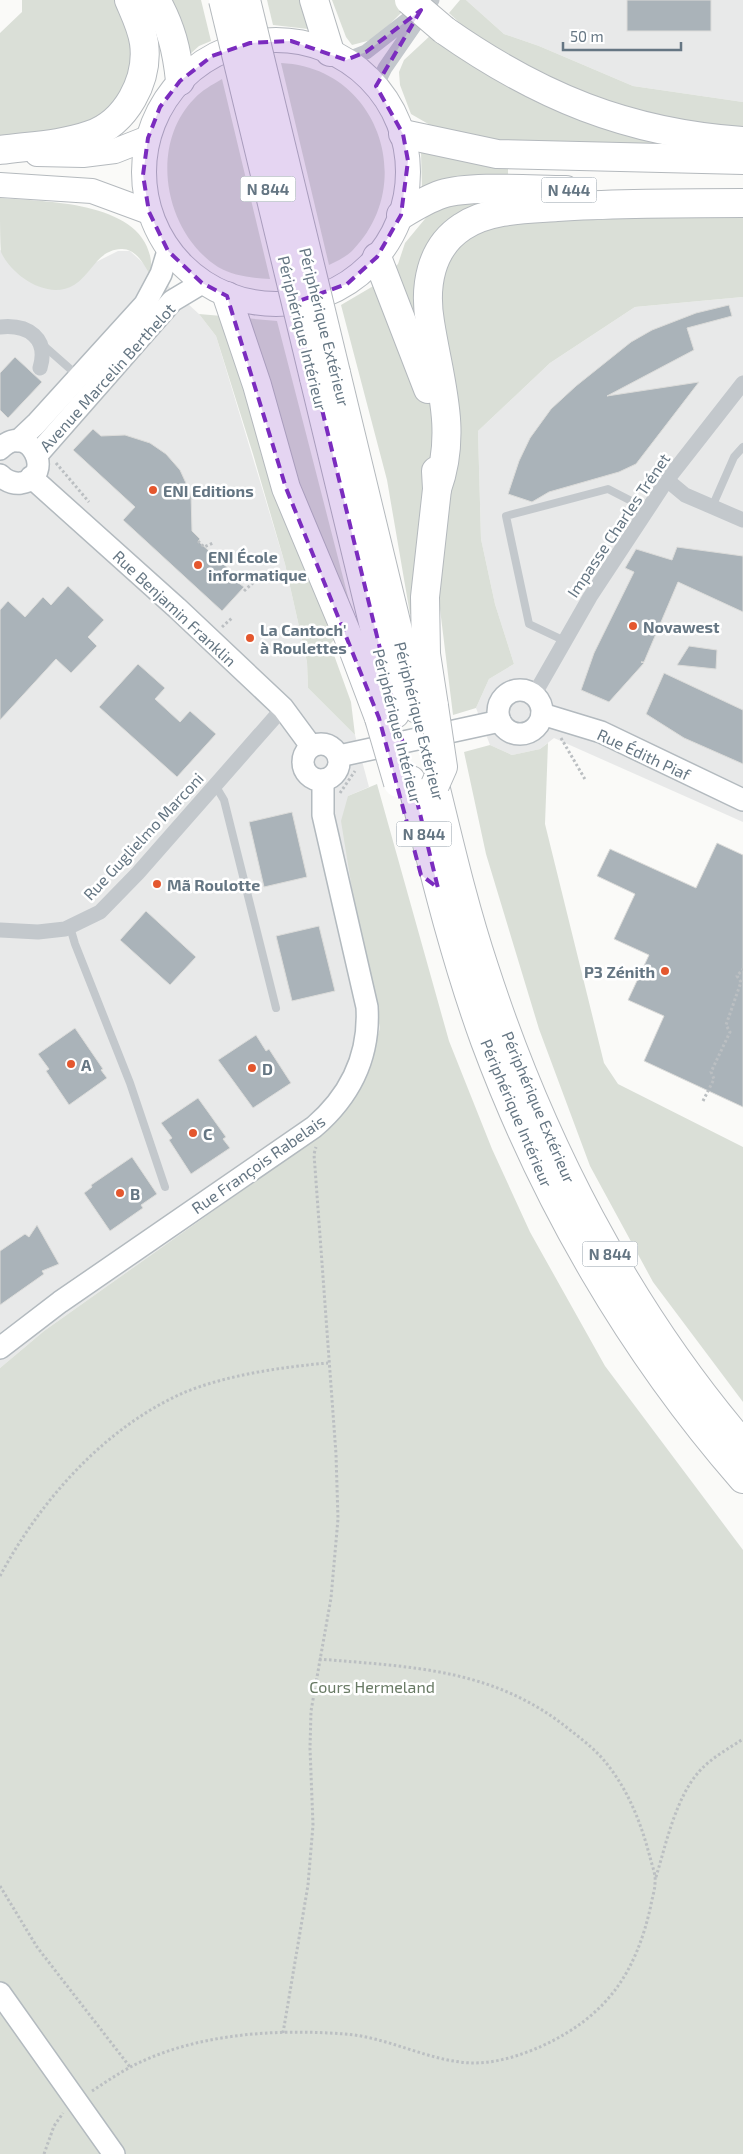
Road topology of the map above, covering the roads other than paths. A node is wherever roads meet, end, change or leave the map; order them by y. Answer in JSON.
{"nodes":[{"id":1,"x":129,"y":0,"type":"edge"},
{"id":2,"x":156,"y":0,"type":"edge"},
{"id":3,"x":223,"y":0,"type":"edge"},
{"id":4,"x":246,"y":0,"type":"edge"},
{"id":5,"x":314,"y":0,"type":"edge"},
{"id":6,"x":423,"y":2,"type":"edge"},
{"id":7,"x":338,"y":56,"type":"junction"},
{"id":8,"x":180,"y":81,"type":"junction"},
{"id":9,"x":376,"y":86,"type":"junction"},
{"id":10,"x":403,"y":134,"type":"junction"},
{"id":11,"x":148,"y":138,"type":"junction"},
{"id":12,"x":743,"y":141,"type":"edge"},
{"id":13,"x":0,"y":151,"type":"edge"},
{"id":14,"x":743,"y":160,"type":"edge"},
{"id":15,"x":0,"y":185,"type":"edge"},
{"id":16,"x":743,"y":192,"type":"edge"},
{"id":17,"x":743,"y":203,"type":"edge"},
{"id":18,"x":149,"y":212,"type":"junction"},
{"id":19,"x":401,"y":216,"type":"junction"},
{"id":20,"x":168,"y":251,"type":"junction"},
{"id":21,"x":378,"y":257,"type":"junction"},
{"id":22,"x":202,"y":283,"type":"junction"},
{"id":23,"x":227,"y":296,"type":"junction"},
{"id":24,"x":0,"y":328,"type":"edge"},
{"id":25,"x":43,"y":345,"type":"junction"},
{"id":26,"x":40,"y":368,"type":"dead end"},
{"id":27,"x":325,"y":375,"type":"junction"},
{"id":28,"x":79,"y":377,"type":"junction"},
{"id":29,"x":743,"y":383,"type":"edge"},
{"id":30,"x":9,"y":445,"type":"edge"},
{"id":31,"x":743,"y":447,"type":"edge"},
{"id":32,"x":37,"y":455,"type":"junction"},
{"id":33,"x":1,"y":477,"type":"edge"},
{"id":34,"x":32,"y":478,"type":"junction"},
{"id":35,"x":667,"y":480,"type":"junction"},
{"id":36,"x":436,"y":489,"type":"junction"},
{"id":37,"x":712,"y":507,"type":"junction"},
{"id":38,"x":648,"y":509,"type":"junction"},
{"id":39,"x":743,"y":520,"type":"edge"},
{"id":40,"x":565,"y":641,"type":"junction"},
{"id":41,"x":534,"y":695,"type":"junction"},
{"id":42,"x":283,"y":708,"type":"junction"},
{"id":43,"x":406,"y":712,"type":"junction"},
{"id":44,"x":542,"y":714,"type":"junction"},
{"id":45,"x":500,"y":721,"type":"junction"},
{"id":46,"x":311,"y":746,"type":"junction"},
{"id":47,"x":339,"y":756,"type":"junction"},
{"id":48,"x":323,"y":780,"type":"junction"},
{"id":49,"x":415,"y":783,"type":"junction"},
{"id":50,"x":215,"y":785,"type":"junction"},
{"id":51,"x":743,"y":800,"type":"edge"},
{"id":52,"x":70,"y":927,"type":"junction"},
{"id":53,"x":0,"y":930,"type":"edge"},
{"id":54,"x":276,"y":1008,"type":"dead end"},
{"id":55,"x":165,"y":1187,"type":"dead end"},
{"id":56,"x":0,"y":1348,"type":"edge"},
{"id":57,"x":743,"y":1444,"type":"edge"},
{"id":58,"x":743,"y":1479,"type":"edge"},
{"id":59,"x":0,"y":1993,"type":"edge"},
{"id":60,"x":114,"y":2154,"type":"edge"}],
"edges":[{"from":1,"to":13,"type":"highway"},
{"from":2,"to":8,"type":"highway"},
{"from":3,"to":27,"type":"highway","name":"Périphérique Intérieur","number":"N 844","bridge":true},
{"from":4,"to":27,"type":"highway","name":"Périphérique Extérieur","number":"N 844","bridge":true},
{"from":5,"to":7,"type":"highway"},
{"from":6,"to":7,"type":"street"},
{"from":6,"to":9,"type":"street"},
{"from":6,"to":12,"type":"highway","bridge":true},
{"from":7,"to":8,"type":"main road"},
{"from":7,"to":9,"type":"main road"},
{"from":8,"to":11,"type":"main road"},
{"from":9,"to":10,"type":"main road"},
{"from":10,"to":14,"type":"highway","number":"N 444"},
{"from":10,"to":19,"type":"main road"},
{"from":11,"to":13,"type":"main road"},
{"from":11,"to":18,"type":"main road"},
{"from":15,"to":18,"type":"main road"},
{"from":16,"to":19,"type":"highway","number":"N 444"},
{"from":17,"to":36,"type":"highway"},
{"from":18,"to":20,"type":"main road"},
{"from":19,"to":21,"type":"main road"},
{"from":20,"to":22,"type":"main road"},
{"from":20,"to":28,"type":"street","name":"Avenue Marcelin Berthelot"},
{"from":21,"to":23,"type":"main road"},
{"from":21,"to":36,"type":"highway"},
{"from":22,"to":23,"type":"main road"},
{"from":22,"to":32,"type":"street","name":"Avenue Marcelin Berthelot"},
{"from":23,"to":43,"type":"highway"},
{"from":24,"to":25,"type":"street"},
{"from":25,"to":26,"type":"street"},
{"from":25,"to":28,"type":"lane"},
{"from":27,"to":43,"type":"highway","name":"Périphérique Intérieur","number":"N 844"},
{"from":28,"to":30,"type":"street","name":"Avenue Marcelin Berthelot"},
{"from":29,"to":35,"type":"street","name":"Impasse Charles Trénet"},
{"from":30,"to":32,"type":"street"},
{"from":31,"to":37,"type":"lane"},
{"from":32,"to":34,"type":"street"},
{"from":33,"to":34,"type":"street"},
{"from":34,"to":42,"type":"street","name":"Rue Benjamin Franklin"},
{"from":35,"to":37,"type":"street"},
{"from":35,"to":38,"type":"street","name":"Impasse Charles Trénet"},
{"from":36,"to":43,"type":"highway"},
{"from":37,"to":39,"type":"street"},
{"from":38,"to":40,"type":"street","name":"Impasse Charles Trénet"},
{"from":38,"to":40,"type":"lane"},
{"from":40,"to":41,"type":"street","name":"Impasse Charles Trénet"},
{"from":41,"to":44,"type":"street"},
{"from":41,"to":45,"type":"street"},
{"from":42,"to":46,"type":"street","name":"Rue Benjamin Franklin"},
{"from":42,"to":50,"type":"street","name":"Rue Guglielmo Marconi"},
{"from":43,"to":49,"type":"highway","name":"Périphérique Intérieur","number":"N 844"},
{"from":43,"to":49,"type":"highway","bridge":true},
{"from":44,"to":45,"type":"street"},
{"from":44,"to":51,"type":"street","name":"Rue Édith Piaf"},
{"from":45,"to":47,"type":"street"},
{"from":46,"to":47,"type":"street"},
{"from":46,"to":48,"type":"street"},
{"from":47,"to":48,"type":"street"},
{"from":48,"to":56,"type":"street","name":"Rue François Rabelais"},
{"from":49,"to":57,"type":"highway","name":"Périphérique Extérieur","number":"N 844"},
{"from":49,"to":58,"type":"highway","name":"Périphérique Intérieur","number":"N 844"},
{"from":50,"to":52,"type":"street","name":"Rue Guglielmo Marconi"},
{"from":50,"to":54,"type":"lane"},
{"from":52,"to":53,"type":"street","name":"Rue Guglielmo Marconi"},
{"from":52,"to":55,"type":"lane"},
{"from":59,"to":60,"type":"street"}]}
